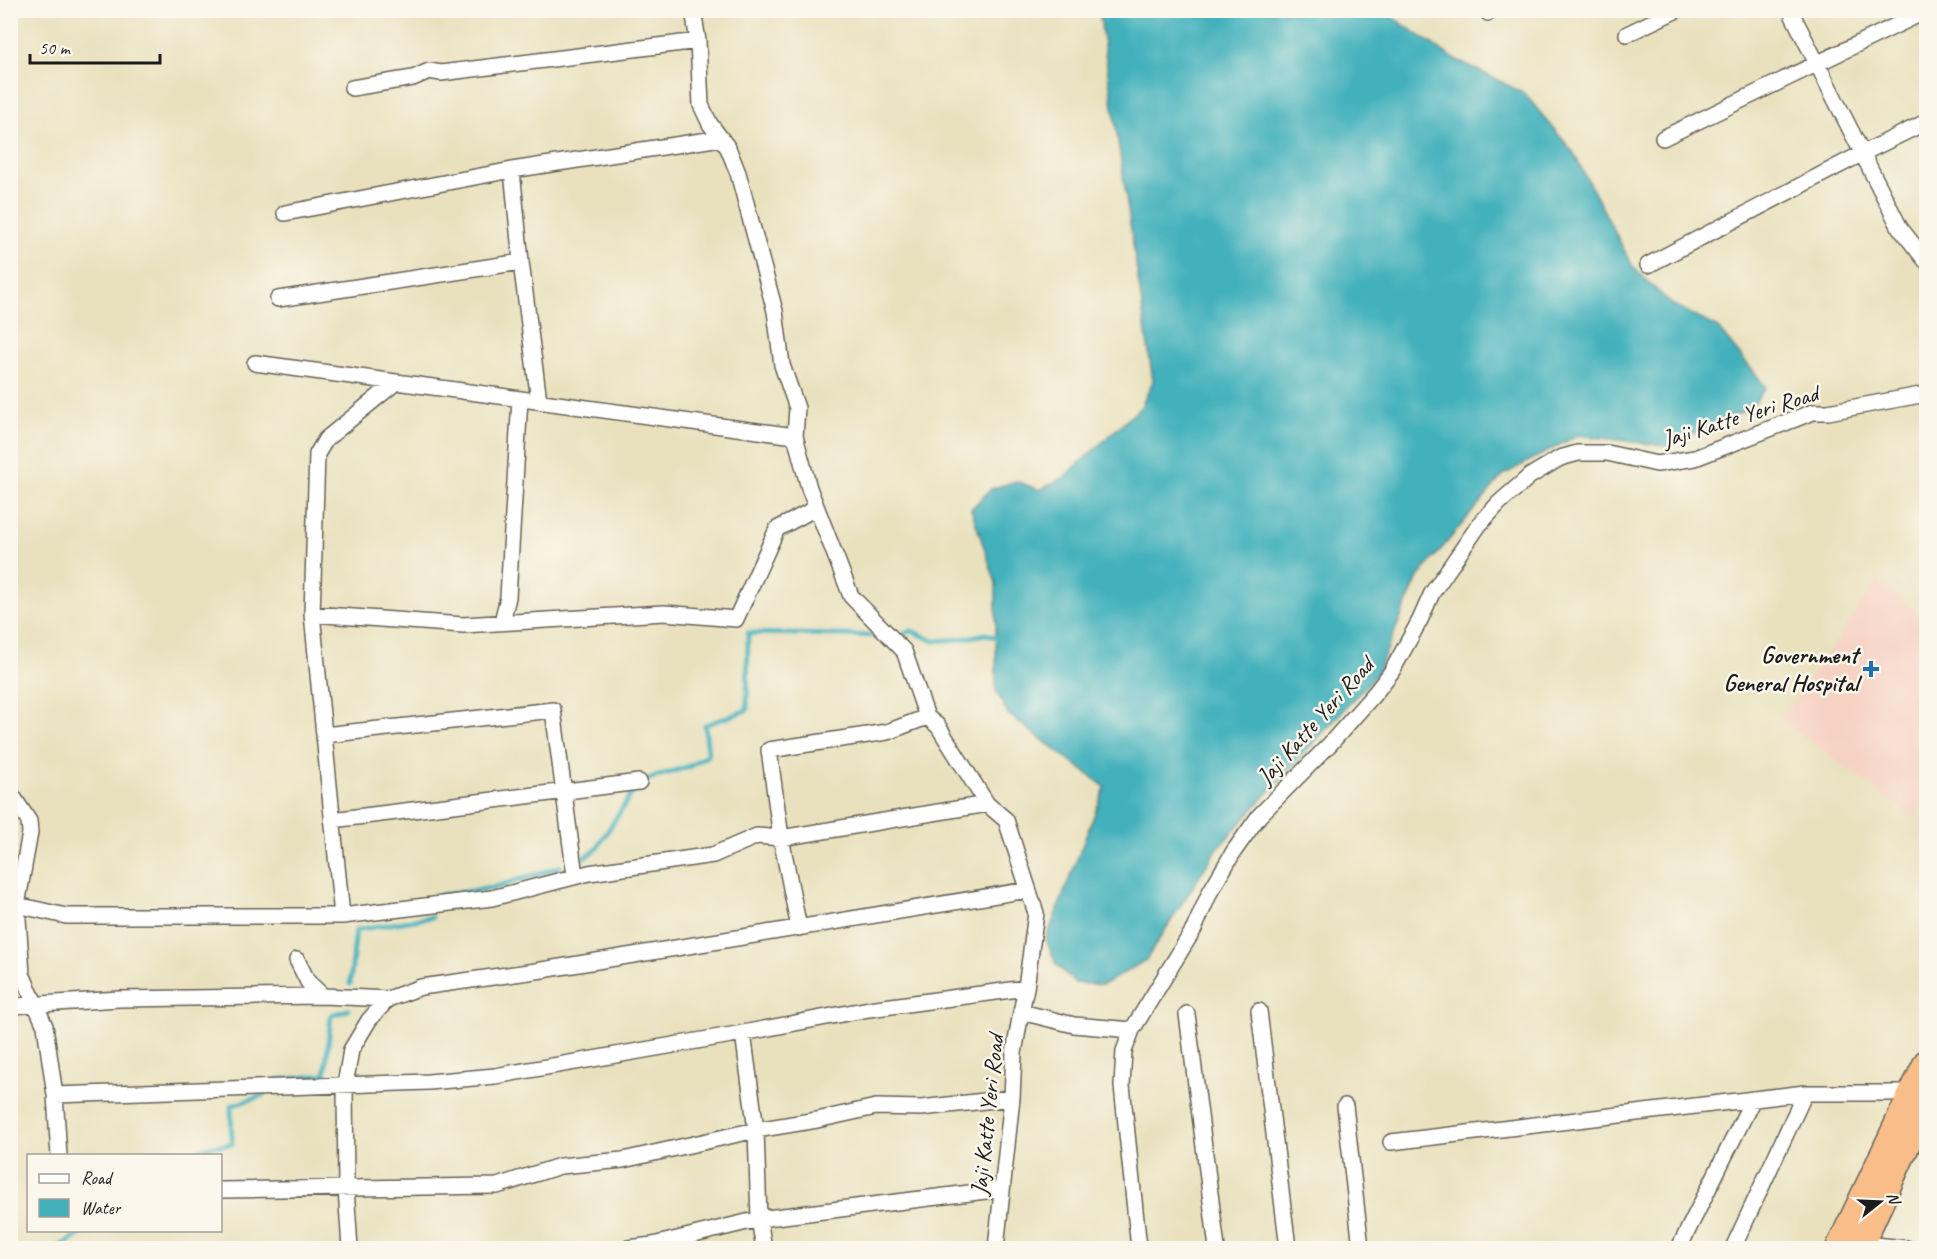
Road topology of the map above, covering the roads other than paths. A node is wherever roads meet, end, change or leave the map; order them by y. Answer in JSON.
{"nodes":[{"id":1,"x":693,"y":10,"type":"edge"},
{"id":2,"x":1677,"y":10,"type":"edge"},
{"id":3,"x":1790,"y":10,"type":"edge"},
{"id":4,"x":1926,"y":11,"type":"edge"},
{"id":5,"x":1627,"y":34,"type":"dead end"},
{"id":6,"x":698,"y":41,"type":"junction"},
{"id":7,"x":1817,"y":64,"type":"junction"},
{"id":8,"x":352,"y":88,"type":"dead end"},
{"id":9,"x":1926,"y":122,"type":"edge"},
{"id":10,"x":721,"y":138,"type":"junction"},
{"id":11,"x":1663,"y":138,"type":"dead end"},
{"id":12,"x":1861,"y":154,"type":"junction"},
{"id":13,"x":512,"y":170,"type":"junction"},
{"id":14,"x":285,"y":213,"type":"dead end"},
{"id":15,"x":1926,"y":261,"type":"edge"},
{"id":16,"x":521,"y":262,"type":"junction"},
{"id":17,"x":1648,"y":264,"type":"dead end"},
{"id":18,"x":278,"y":299,"type":"dead end"},
{"id":19,"x":255,"y":363,"type":"dead end"},
{"id":20,"x":396,"y":382,"type":"junction"},
{"id":21,"x":1926,"y":394,"type":"edge"},
{"id":22,"x":520,"y":399,"type":"junction"},
{"id":23,"x":539,"y":401,"type":"junction"},
{"id":24,"x":795,"y":436,"type":"junction"},
{"id":25,"x":816,"y":508,"type":"junction"},
{"id":26,"x":312,"y":614,"type":"junction"},
{"id":27,"x":502,"y":621,"type":"junction"},
{"id":28,"x":927,"y":717,"type":"junction"},
{"id":29,"x":324,"y":735,"type":"junction"},
{"id":30,"x":639,"y":782,"type":"dead end"},
{"id":31,"x":565,"y":791,"type":"junction"},
{"id":32,"x":10,"y":792,"type":"edge"},
{"id":33,"x":987,"y":804,"type":"junction"},
{"id":34,"x":332,"y":820,"type":"junction"},
{"id":35,"x":781,"y":838,"type":"junction"},
{"id":36,"x":575,"y":876,"type":"junction"},
{"id":37,"x":1028,"y":890,"type":"junction"},
{"id":38,"x":14,"y":906,"type":"edge"},
{"id":39,"x":342,"y":916,"type":"junction"},
{"id":40,"x":799,"y":928,"type":"junction"},
{"id":41,"x":297,"y":960,"type":"dead end"},
{"id":42,"x":1026,"y":988,"type":"junction"},
{"id":43,"x":323,"y":996,"type":"junction"},
{"id":44,"x":388,"y":999,"type":"junction"},
{"id":45,"x":35,"y":1004,"type":"junction"},
{"id":46,"x":10,"y":1006,"type":"edge"},
{"id":47,"x":1259,"y":1011,"type":"dead end"},
{"id":48,"x":1021,"y":1012,"type":"junction"},
{"id":49,"x":1187,"y":1014,"type":"dead end"},
{"id":50,"x":1132,"y":1030,"type":"junction"},
{"id":51,"x":743,"y":1034,"type":"junction"},
{"id":52,"x":1926,"y":1062,"type":"edge"},
{"id":53,"x":345,"y":1086,"type":"junction"},
{"id":54,"x":1805,"y":1093,"type":"junction"},
{"id":55,"x":55,"y":1095,"type":"junction"},
{"id":56,"x":1012,"y":1098,"type":"junction"},
{"id":57,"x":1753,"y":1099,"type":"junction"},
{"id":58,"x":1919,"y":1099,"type":"edge"},
{"id":59,"x":1345,"y":1106,"type":"dead end"},
{"id":60,"x":756,"y":1130,"type":"junction"},
{"id":61,"x":1391,"y":1142,"type":"dead end"},
{"id":62,"x":59,"y":1154,"type":"edge"},
{"id":63,"x":346,"y":1189,"type":"junction"},
{"id":64,"x":1002,"y":1189,"type":"junction"},
{"id":65,"x":222,"y":1190,"type":"edge"},
{"id":66,"x":759,"y":1219,"type":"junction"},
{"id":67,"x":1862,"y":1246,"type":"edge"},
{"id":68,"x":350,"y":1248,"type":"edge"},
{"id":69,"x":628,"y":1248,"type":"edge"},
{"id":70,"x":764,"y":1248,"type":"edge"},
{"id":71,"x":996,"y":1248,"type":"edge"},
{"id":72,"x":1139,"y":1248,"type":"edge"},
{"id":73,"x":1217,"y":1248,"type":"edge"},
{"id":74,"x":1288,"y":1248,"type":"edge"},
{"id":75,"x":1360,"y":1248,"type":"edge"},
{"id":76,"x":1679,"y":1248,"type":"edge"},
{"id":77,"x":1732,"y":1248,"type":"edge"},
{"id":78,"x":1838,"y":1248,"type":"edge"},
{"id":79,"x":1906,"y":1248,"type":"edge"}],
"edges":[{"from":1,"to":6,"type":"street"},
{"from":2,"to":5,"type":"street"},
{"from":3,"to":7,"type":"street"},
{"from":4,"to":7,"type":"street"},
{"from":6,"to":8,"type":"street"},
{"from":6,"to":10,"type":"street"},
{"from":7,"to":11,"type":"street"},
{"from":7,"to":12,"type":"street"},
{"from":9,"to":12,"type":"street"},
{"from":10,"to":13,"type":"street"},
{"from":10,"to":24,"type":"street"},
{"from":12,"to":15,"type":"street"},
{"from":12,"to":17,"type":"street"},
{"from":13,"to":14,"type":"street"},
{"from":13,"to":16,"type":"street"},
{"from":16,"to":18,"type":"street"},
{"from":16,"to":23,"type":"street"},
{"from":19,"to":20,"type":"street"},
{"from":20,"to":22,"type":"street"},
{"from":20,"to":26,"type":"street"},
{"from":21,"to":50,"type":"street","name":"Jaji Katte Yeri Road"},
{"from":22,"to":23,"type":"street"},
{"from":22,"to":27,"type":"street"},
{"from":23,"to":24,"type":"street"},
{"from":24,"to":25,"type":"street"},
{"from":25,"to":27,"type":"street"},
{"from":25,"to":28,"type":"street"},
{"from":26,"to":27,"type":"street"},
{"from":26,"to":29,"type":"street"},
{"from":28,"to":33,"type":"street"},
{"from":28,"to":35,"type":"street"},
{"from":29,"to":31,"type":"street"},
{"from":29,"to":34,"type":"street"},
{"from":30,"to":31,"type":"street"},
{"from":31,"to":34,"type":"street"},
{"from":31,"to":36,"type":"street"},
{"from":32,"to":38,"type":"street"},
{"from":33,"to":35,"type":"street"},
{"from":33,"to":37,"type":"street"},
{"from":34,"to":39,"type":"street"},
{"from":35,"to":36,"type":"street"},
{"from":35,"to":40,"type":"street"},
{"from":36,"to":39,"type":"street"},
{"from":37,"to":40,"type":"street"},
{"from":37,"to":42,"type":"street"},
{"from":38,"to":39,"type":"street"},
{"from":38,"to":45,"type":"street"},
{"from":40,"to":44,"type":"street"},
{"from":41,"to":43,"type":"street"},
{"from":42,"to":48,"type":"street"},
{"from":42,"to":51,"type":"street"},
{"from":43,"to":44,"type":"street"},
{"from":43,"to":45,"type":"street"},
{"from":44,"to":53,"type":"street"},
{"from":45,"to":46,"type":"street"},
{"from":45,"to":55,"type":"street"},
{"from":47,"to":74,"type":"street"},
{"from":48,"to":50,"type":"street","name":"Jaji Katte Yeri Road"},
{"from":48,"to":56,"type":"street","name":"Jaji Katte Yeri Road"},
{"from":49,"to":73,"type":"street"},
{"from":50,"to":72,"type":"street"},
{"from":51,"to":53,"type":"street"},
{"from":51,"to":60,"type":"street"},
{"from":52,"to":58,"type":"highway"},
{"from":53,"to":55,"type":"street"},
{"from":53,"to":63,"type":"street"},
{"from":54,"to":57,"type":"street"},
{"from":54,"to":58,"type":"street"},
{"from":54,"to":77,"type":"street"},
{"from":55,"to":62,"type":"street"},
{"from":56,"to":60,"type":"street"},
{"from":56,"to":64,"type":"street","name":"Jaji Katte Yeri Road"},
{"from":57,"to":61,"type":"street"},
{"from":57,"to":76,"type":"street"},
{"from":58,"to":67,"type":"highway"},
{"from":58,"to":78,"type":"highway"},
{"from":59,"to":75,"type":"street"},
{"from":60,"to":63,"type":"street"},
{"from":60,"to":66,"type":"street"},
{"from":63,"to":65,"type":"street"},
{"from":63,"to":68,"type":"street"},
{"from":64,"to":66,"type":"street"},
{"from":64,"to":71,"type":"street","name":"Jaji Katte Yeri Road"},
{"from":66,"to":69,"type":"street"},
{"from":66,"to":70,"type":"street"},
{"from":67,"to":79,"type":"street"}]}
